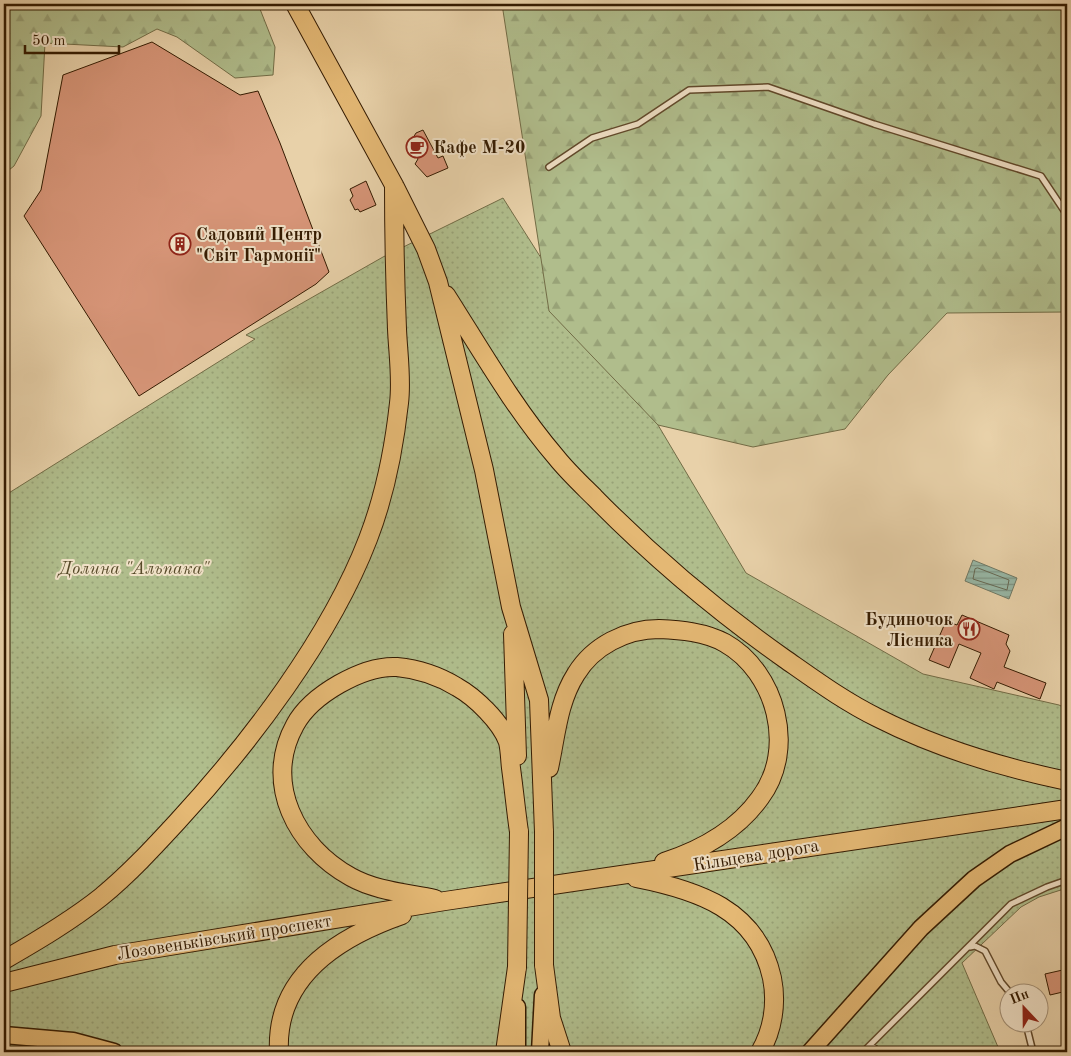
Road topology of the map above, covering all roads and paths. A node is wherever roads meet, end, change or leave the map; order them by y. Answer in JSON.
{"nodes":[{"id":1,"x":295,"y":4,"type":"edge"},
{"id":2,"x":549,"y":167,"type":"dead end"},
{"id":3,"x":394,"y":185,"type":"junction"},
{"id":4,"x":1067,"y":215,"type":"edge"},
{"id":5,"x":438,"y":282,"type":"junction"},
{"id":6,"x":511,"y":606,"type":"junction"},
{"id":7,"x":1067,"y":781,"type":"edge"},
{"id":8,"x":544,"y":789,"type":"junction"},
{"id":9,"x":1067,"y":809,"type":"edge"},
{"id":10,"x":1067,"y":827,"type":"edge"},
{"id":11,"x":519,"y":832,"type":"junction"},
{"id":12,"x":623,"y":875,"type":"junction"},
{"id":13,"x":1067,"y":880,"type":"edge"},
{"id":14,"x":445,"y":901,"type":"junction"},
{"id":15,"x":967,"y":949,"type":"junction"},
{"id":16,"x":4,"y":960,"type":"edge"},
{"id":17,"x":544,"y":965,"type":"junction"},
{"id":18,"x":517,"y":967,"type":"junction"},
{"id":19,"x":4,"y":983,"type":"edge"},
{"id":20,"x":1003,"y":984,"type":"edge"},
{"id":21,"x":1028,"y":1034,"type":"edge"},
{"id":22,"x":4,"y":1035,"type":"edge"},
{"id":23,"x":871,"y":1045,"type":"junction"},
{"id":24,"x":114,"y":1052,"type":"edge"},
{"id":25,"x":279,"y":1052,"type":"edge"},
{"id":26,"x":505,"y":1052,"type":"edge"},
{"id":27,"x":517,"y":1052,"type":"edge"},
{"id":28,"x":540,"y":1052,"type":"edge"},
{"id":29,"x":562,"y":1052,"type":"edge"},
{"id":30,"x":760,"y":1052,"type":"edge"},
{"id":31,"x":810,"y":1052,"type":"edge"},
{"id":32,"x":863,"y":1052,"type":"edge"},
{"id":33,"x":879,"y":1052,"type":"edge"},
{"id":34,"x":1033,"y":1052,"type":"edge"}],
"edges":[{"from":1,"to":3,"type":"highway"},
{"from":2,"to":4,"type":"lane"},
{"from":3,"to":5,"type":"highway"},
{"from":3,"to":16,"type":"highway"},
{"from":5,"to":6,"type":"highway"},
{"from":5,"to":7,"type":"highway"},
{"from":6,"to":8,"type":"highway"},
{"from":6,"to":11,"type":"highway"},
{"from":8,"to":12,"type":"highway"},
{"from":8,"to":17,"type":"highway","bridge":true},
{"from":9,"to":12,"type":"highway","name":"Кільцева дорога"},
{"from":10,"to":31,"type":"main road"},
{"from":11,"to":14,"type":"highway"},
{"from":11,"to":18,"type":"highway","bridge":true},
{"from":12,"to":14,"type":"highway","name":"Кільцева дорога"},
{"from":12,"to":30,"type":"highway"},
{"from":13,"to":15,"type":"lane"},
{"from":14,"to":19,"type":"highway","name":"Лозовеньківський проспект"},
{"from":14,"to":25,"type":"highway"},
{"from":15,"to":20,"type":"lane"},
{"from":15,"to":23,"type":"lane"},
{"from":17,"to":28,"type":"main road"},
{"from":17,"to":29,"type":"highway"},
{"from":18,"to":26,"type":"highway"},
{"from":18,"to":27,"type":"main road"},
{"from":21,"to":34,"type":"lane"},
{"from":22,"to":24,"type":"main road"},
{"from":23,"to":32,"type":"lane"},
{"from":23,"to":33,"type":"lane"}]}
